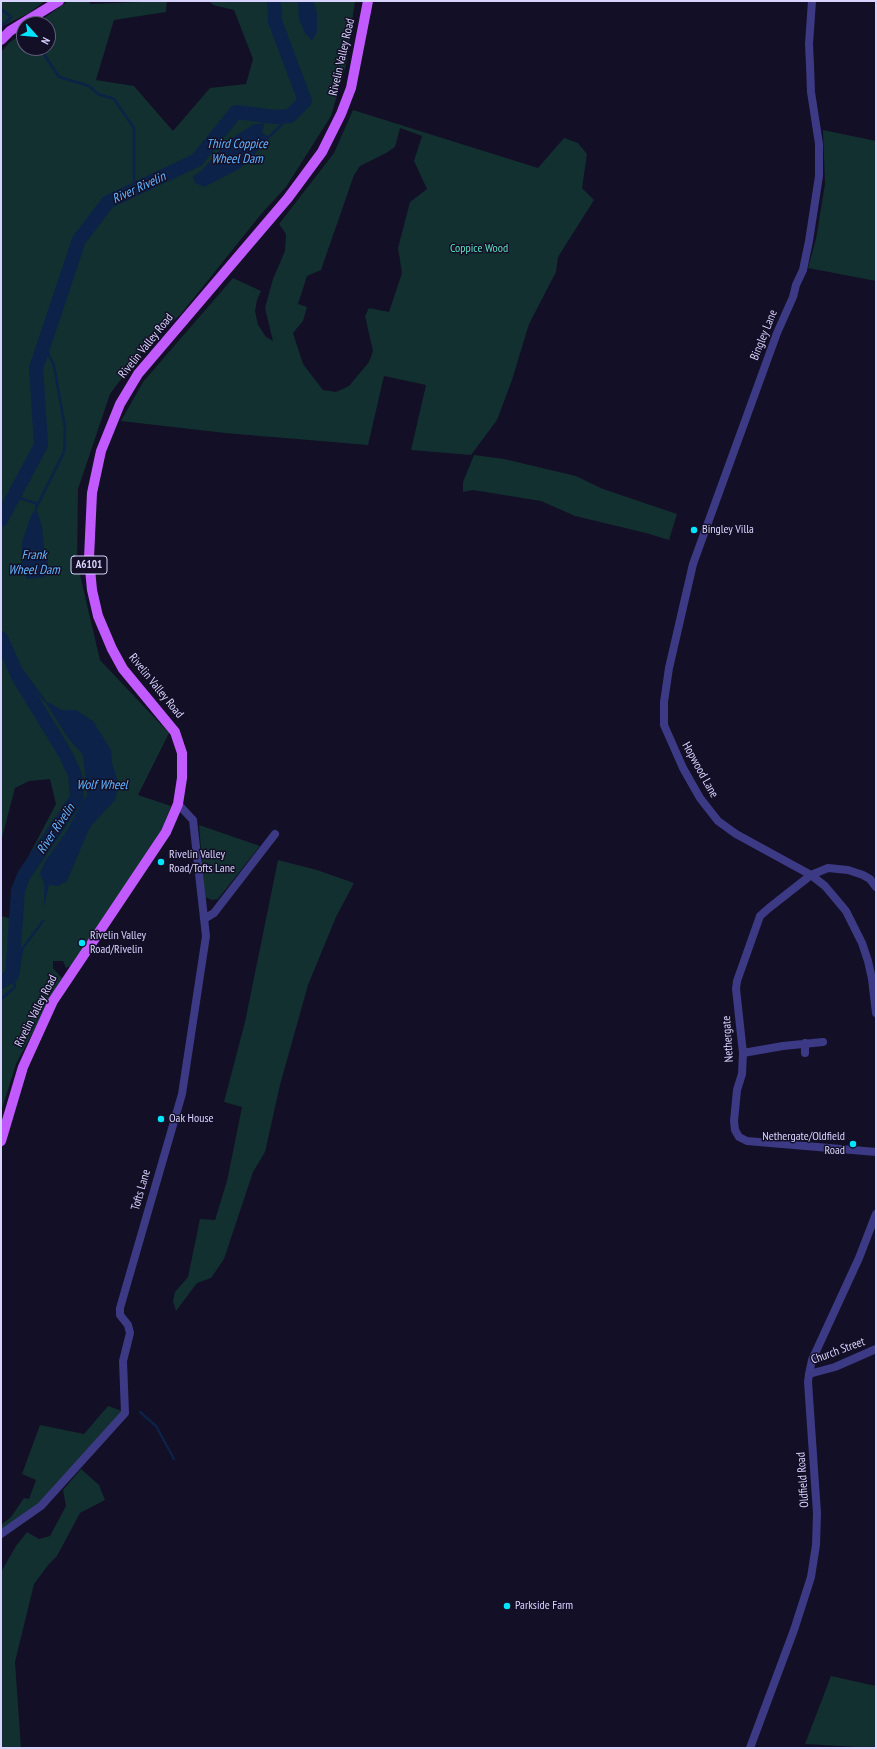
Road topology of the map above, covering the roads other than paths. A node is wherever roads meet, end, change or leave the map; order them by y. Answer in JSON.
{"nodes":[{"id":1,"x":59,"y":1,"type":"edge"},
{"id":2,"x":368,"y":1,"type":"edge"},
{"id":3,"x":812,"y":1,"type":"edge"},
{"id":4,"x":1,"y":40,"type":"edge"},
{"id":5,"x":669,"y":668,"type":"joint"},
{"id":6,"x":178,"y":804,"type":"junction"},
{"id":7,"x":275,"y":834,"type":"dead end"},
{"id":8,"x":811,"y":875,"type":"junction"},
{"id":9,"x":876,"y":887,"type":"edge"},
{"id":10,"x":204,"y":919,"type":"junction"},
{"id":11,"x":876,"y":1007,"type":"edge"},
{"id":12,"x":876,"y":1013,"type":"edge"},
{"id":13,"x":823,"y":1042,"type":"dead end"},
{"id":14,"x":805,"y":1043,"type":"junction"},
{"id":15,"x":743,"y":1053,"type":"junction"},
{"id":16,"x":806,"y":1053,"type":"dead end"},
{"id":17,"x":1,"y":1141,"type":"edge"},
{"id":18,"x":876,"y":1152,"type":"edge"},
{"id":19,"x":876,"y":1214,"type":"edge"},
{"id":20,"x":876,"y":1349,"type":"edge"},
{"id":21,"x":809,"y":1374,"type":"junction"},
{"id":22,"x":1,"y":1534,"type":"edge"},
{"id":23,"x":750,"y":1748,"type":"edge"}],
"edges":[{"from":1,"to":4,"type":"main road"},
{"from":2,"to":6,"type":"main road","name":"Rivelin Valley Road","number":"A6101"},
{"from":3,"to":5,"type":"street","name":"Bingley Lane"},
{"from":5,"to":8,"type":"street","name":"Hopwood Lane"},
{"from":6,"to":10,"type":"street","name":"Tofts Lane"},
{"from":6,"to":17,"type":"main road","name":"Rivelin Valley Road","number":"A6101"},
{"from":7,"to":10,"type":"street"},
{"from":8,"to":9,"type":"street","name":"Nethergate"},
{"from":8,"to":11,"type":"street"},
{"from":8,"to":15,"type":"street","name":"Nethergate"},
{"from":10,"to":22,"type":"street","name":"Tofts Lane"},
{"from":11,"to":12,"type":"street"},
{"from":13,"to":14,"type":"street"},
{"from":14,"to":15,"type":"street"},
{"from":14,"to":16,"type":"street"},
{"from":15,"to":18,"type":"street","name":"Nethergate"},
{"from":19,"to":21,"type":"street","name":"Oldfield Road"},
{"from":20,"to":21,"type":"street","name":"Church Street"},
{"from":21,"to":23,"type":"street","name":"Oldfield Road"}]}
